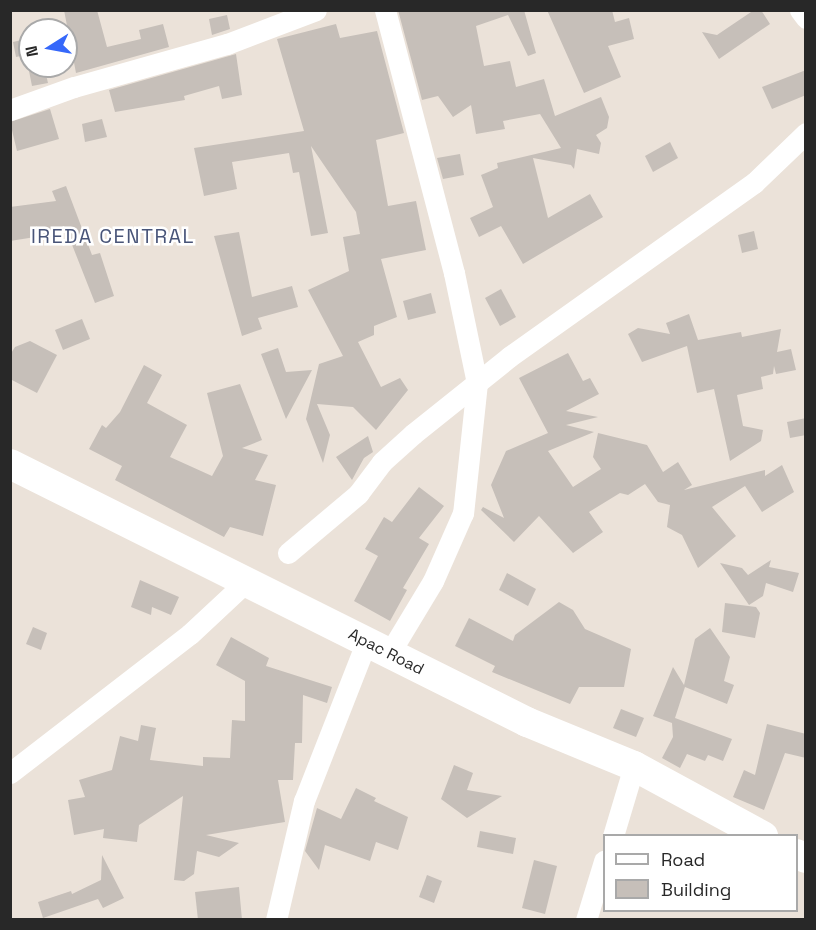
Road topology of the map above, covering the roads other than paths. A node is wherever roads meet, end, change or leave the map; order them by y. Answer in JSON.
{"nodes":[{"id":1,"x":316,"y":10,"type":"edge"},
{"id":2,"x":385,"y":10,"type":"edge"},
{"id":3,"x":800,"y":10,"type":"edge"},
{"id":4,"x":806,"y":18,"type":"edge"},
{"id":5,"x":10,"y":110,"type":"edge"},
{"id":6,"x":806,"y":133,"type":"edge"},
{"id":7,"x":477,"y":383,"type":"junction"},
{"id":8,"x":10,"y":464,"type":"edge"},
{"id":9,"x":288,"y":553,"type":"dead end"},
{"id":10,"x":248,"y":580,"type":"junction"},
{"id":11,"x":377,"y":648,"type":"junction"},
{"id":12,"x":634,"y":766,"type":"junction"},
{"id":13,"x":10,"y":773,"type":"edge"},
{"id":14,"x":614,"y":834,"type":"edge"},
{"id":15,"x":759,"y":834,"type":"edge"},
{"id":16,"x":603,"y":864,"type":"edge"},
{"id":17,"x":276,"y":920,"type":"edge"},
{"id":18,"x":586,"y":920,"type":"edge"}],
"edges":[{"from":1,"to":5,"type":"street"},
{"from":2,"to":7,"type":"street"},
{"from":3,"to":4,"type":"street"},
{"from":6,"to":7,"type":"street"},
{"from":7,"to":9,"type":"street"},
{"from":7,"to":11,"type":"street"},
{"from":8,"to":10,"type":"main road","name":"Apac Road"},
{"from":10,"to":11,"type":"main road","name":"Apac Road"},
{"from":10,"to":13,"type":"street"},
{"from":11,"to":12,"type":"main road","name":"Apac Road"},
{"from":11,"to":17,"type":"street"},
{"from":12,"to":14,"type":"street"},
{"from":12,"to":15,"type":"main road","name":"Apac Road"},
{"from":16,"to":18,"type":"street"}]}
